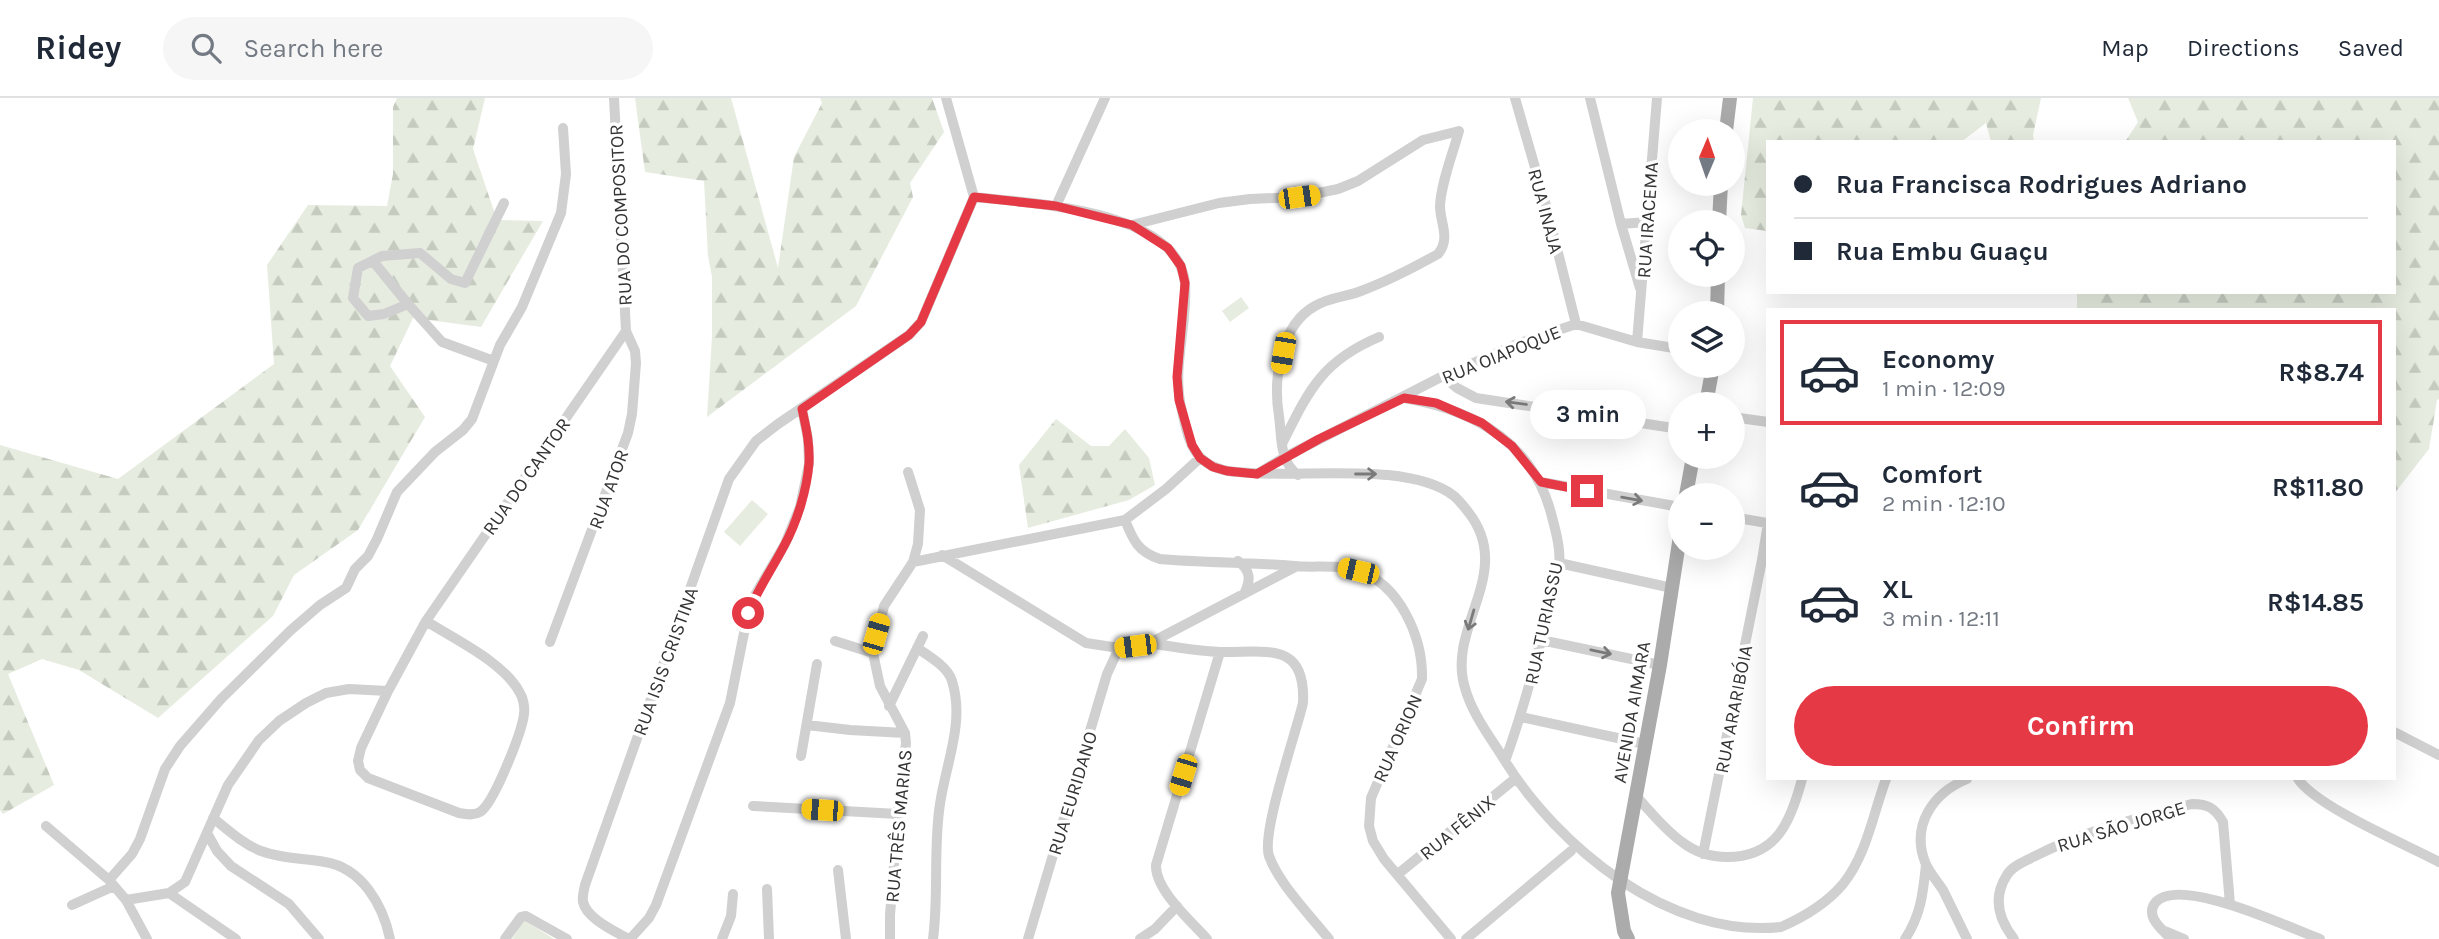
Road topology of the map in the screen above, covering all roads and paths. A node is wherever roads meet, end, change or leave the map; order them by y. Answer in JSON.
{"nodes":[{"id":1,"x":614,"y":98,"type":"edge"},
{"id":2,"x":946,"y":98,"type":"edge"},
{"id":3,"x":1105,"y":98,"type":"edge"},
{"id":4,"x":1515,"y":98,"type":"edge"},
{"id":5,"x":1590,"y":98,"type":"edge"},
{"id":6,"x":1657,"y":98,"type":"edge"},
{"id":7,"x":1730,"y":98,"type":"edge"},
{"id":8,"x":1727,"y":119,"type":"edge"},
{"id":9,"x":563,"y":128,"type":"dead end"},
{"id":10,"x":974,"y":197,"type":"junction"},
{"id":11,"x":504,"y":203,"type":"dead end"},
{"id":12,"x":1056,"y":206,"type":"junction"},
{"id":13,"x":1647,"y":222,"type":"junction"},
{"id":14,"x":1621,"y":224,"type":"junction"},
{"id":15,"x":1132,"y":225,"type":"junction"},
{"id":16,"x":373,"y":261,"type":"junction"},
{"id":17,"x":1642,"y":295,"type":"junction"},
{"id":18,"x":408,"y":304,"type":"junction"},
{"id":19,"x":1576,"y":324,"type":"junction"},
{"id":20,"x":626,"y":331,"type":"junction"},
{"id":21,"x":1379,"y":337,"type":"dead end"},
{"id":22,"x":1637,"y":342,"type":"junction"},
{"id":23,"x":1668,"y":347,"type":"edge"},
{"id":24,"x":494,"y":361,"type":"junction"},
{"id":25,"x":1443,"y":376,"type":"junction"},
{"id":26,"x":1404,"y":398,"type":"junction"},
{"id":27,"x":1476,"y":398,"type":"junction"},
{"id":28,"x":802,"y":409,"type":"junction"},
{"id":29,"x":1472,"y":417,"type":"junction"},
{"id":30,"x":1745,"y":419,"type":"edge"},
{"id":31,"x":1766,"y":422,"type":"edge"},
{"id":32,"x":1668,"y":427,"type":"edge"},
{"id":33,"x":1283,"y":442,"type":"junction"},
{"id":34,"x":1200,"y":458,"type":"junction"},
{"id":35,"x":1283,"y":458,"type":"junction"},
{"id":36,"x":908,"y":472,"type":"dead end"},
{"id":37,"x":1257,"y":474,"type":"junction"},
{"id":38,"x":1298,"y":475,"type":"junction"},
{"id":39,"x":1541,"y":482,"type":"junction"},
{"id":40,"x":1668,"y":505,"type":"edge"},
{"id":41,"x":1745,"y":519,"type":"edge"},
{"id":42,"x":1125,"y":520,"type":"junction"},
{"id":43,"x":1766,"y":523,"type":"edge"},
{"id":44,"x":1766,"y":537,"type":"edge"},
{"id":45,"x":942,"y":555,"type":"junction"},
{"id":46,"x":1676,"y":560,"type":"edge"},
{"id":47,"x":1238,"y":561,"type":"junction"},
{"id":48,"x":913,"y":562,"type":"junction"},
{"id":49,"x":1559,"y":563,"type":"junction"},
{"id":50,"x":1297,"y":566,"type":"junction"},
{"id":51,"x":1763,"y":579,"type":"edge"},
{"id":52,"x":1672,"y":588,"type":"junction"},
{"id":53,"x":1244,"y":594,"type":"junction"},
{"id":54,"x":426,"y":621,"type":"junction"},
{"id":55,"x":923,"y":636,"type":"dead end"},
{"id":56,"x":1541,"y":640,"type":"junction"},
{"id":57,"x":835,"y":641,"type":"dead end"},
{"id":58,"x":550,"y":642,"type":"dead end"},
{"id":59,"x":1150,"y":643,"type":"junction"},
{"id":60,"x":917,"y":648,"type":"junction"},
{"id":61,"x":1119,"y":648,"type":"junction"},
{"id":62,"x":1220,"y":652,"type":"junction"},
{"id":63,"x":873,"y":653,"type":"junction"},
{"id":64,"x":817,"y":664,"type":"dead end"},
{"id":65,"x":1660,"y":665,"type":"junction"},
{"id":66,"x":387,"y":691,"type":"junction"},
{"id":67,"x":889,"y":706,"type":"junction"},
{"id":68,"x":1521,"y":717,"type":"junction"},
{"id":69,"x":807,"y":724,"type":"junction"},
{"id":70,"x":905,"y":733,"type":"junction"},
{"id":71,"x":2396,"y":733,"type":"edge"},
{"id":72,"x":1645,"y":744,"type":"junction"},
{"id":73,"x":2439,"y":755,"type":"edge"},
{"id":74,"x":801,"y":756,"type":"dead end"},
{"id":75,"x":1506,"y":761,"type":"junction"},
{"id":76,"x":1516,"y":778,"type":"junction"},
{"id":77,"x":1802,"y":780,"type":"edge"},
{"id":78,"x":1886,"y":780,"type":"edge"},
{"id":79,"x":1964,"y":780,"type":"edge"},
{"id":80,"x":2299,"y":780,"type":"edge"},
{"id":81,"x":1636,"y":796,"type":"junction"},
{"id":82,"x":753,"y":806,"type":"dead end"},
{"id":83,"x":898,"y":814,"type":"junction"},
{"id":84,"x":213,"y":818,"type":"junction"},
{"id":85,"x":46,"y":826,"type":"dead end"},
{"id":86,"x":207,"y":833,"type":"junction"},
{"id":87,"x":1570,"y":851,"type":"junction"},
{"id":88,"x":1703,"y":854,"type":"junction"},
{"id":89,"x":2439,"y":862,"type":"edge"},
{"id":90,"x":1926,"y":865,"type":"junction"},
{"id":91,"x":838,"y":870,"type":"dead end"},
{"id":92,"x":1398,"y":874,"type":"junction"},
{"id":93,"x":111,"y":883,"type":"junction"},
{"id":94,"x":767,"y":889,"type":"dead end"},
{"id":95,"x":1942,"y":890,"type":"junction"},
{"id":96,"x":169,"y":893,"type":"junction"},
{"id":97,"x":733,"y":894,"type":"dead end"},
{"id":98,"x":1623,"y":897,"type":"junction"},
{"id":99,"x":127,"y":900,"type":"junction"},
{"id":100,"x":2230,"y":904,"type":"junction"},
{"id":101,"x":72,"y":905,"type":"dead end"},
{"id":102,"x":1177,"y":906,"type":"junction"},
{"id":103,"x":1921,"y":908,"type":"junction"},
{"id":104,"x":2162,"y":929,"type":"junction"},
{"id":105,"x":612,"y":930,"type":"junction"},
{"id":106,"x":1726,"y":937,"type":"dead end"},
{"id":107,"x":147,"y":939,"type":"edge"},
{"id":108,"x":236,"y":939,"type":"edge"},
{"id":109,"x":319,"y":939,"type":"edge"},
{"id":110,"x":390,"y":939,"type":"edge"},
{"id":111,"x":505,"y":939,"type":"edge"},
{"id":112,"x":566,"y":939,"type":"edge"},
{"id":113,"x":604,"y":939,"type":"edge"},
{"id":114,"x":629,"y":939,"type":"edge"},
{"id":115,"x":722,"y":939,"type":"edge"},
{"id":116,"x":769,"y":939,"type":"edge"},
{"id":117,"x":846,"y":939,"type":"edge"},
{"id":118,"x":890,"y":939,"type":"edge"},
{"id":119,"x":933,"y":939,"type":"edge"},
{"id":120,"x":1028,"y":939,"type":"edge"},
{"id":121,"x":1140,"y":939,"type":"edge"},
{"id":122,"x":1207,"y":939,"type":"edge"},
{"id":123,"x":1329,"y":939,"type":"edge"},
{"id":124,"x":1451,"y":939,"type":"edge"},
{"id":125,"x":1466,"y":939,"type":"edge"},
{"id":126,"x":1628,"y":939,"type":"edge"},
{"id":127,"x":1905,"y":939,"type":"edge"},
{"id":128,"x":1967,"y":939,"type":"edge"},
{"id":129,"x":2014,"y":939,"type":"edge"},
{"id":130,"x":2171,"y":939,"type":"edge"},
{"id":131,"x":2184,"y":939,"type":"edge"},
{"id":132,"x":2320,"y":939,"type":"edge"}],
"edges":[{"from":1,"to":20,"type":"street","name":"RUA DO COMPOSITOR"},
{"from":2,"to":10,"type":"street"},
{"from":3,"to":12,"type":"street"},
{"from":4,"to":19,"type":"street","name":"RUA INAJA"},
{"from":5,"to":14,"type":"street"},
{"from":6,"to":13,"type":"street","name":"RUA IRACEMA"},
{"from":7,"to":8,"type":"main road"},
{"from":9,"to":24,"type":"street"},
{"from":10,"to":12,"type":"street"},
{"from":10,"to":28,"type":"street"},
{"from":11,"to":16,"type":"street"},
{"from":12,"to":15,"type":"street"},
{"from":13,"to":14,"type":"street"},
{"from":13,"to":17,"type":"street","name":"RUA IRACEMA"},
{"from":14,"to":17,"type":"street"},
{"from":15,"to":33,"type":"street"},
{"from":15,"to":34,"type":"street"},
{"from":16,"to":18,"type":"street"},
{"from":16,"to":18,"type":"street"},
{"from":17,"to":22,"type":"street","name":"RUA IRACEMA"},
{"from":18,"to":24,"type":"street"},
{"from":19,"to":22,"type":"street","name":"RUA OIAPOQUE"},
{"from":19,"to":25,"type":"street","name":"RUA OIAPOQUE"},
{"from":20,"to":54,"type":"street","name":"RUA DO CANTOR"},
{"from":20,"to":58,"type":"street","name":"RUA ATOR"},
{"from":21,"to":33,"type":"street"},
{"from":22,"to":23,"type":"street","name":"RUA OIAPOQUE"},
{"from":24,"to":93,"type":"street"},
{"from":25,"to":26,"type":"street","name":"RUA OIAPOQUE"},
{"from":25,"to":27,"type":"street"},
{"from":26,"to":29,"type":"street","name":"RUA TURIASSU"},
{"from":26,"to":35,"type":"street","name":"RUA OIAPOQUE"},
{"from":27,"to":29,"type":"street"},
{"from":32,"to":27,"type":"street","one_way":true},
{"from":28,"to":105,"type":"street","name":"RUA ISIS CRISTINA"},
{"from":28,"to":114,"type":"street"},
{"from":29,"to":39,"type":"street","name":"RUA TURIASSU"},
{"from":30,"to":31,"type":"street"},
{"from":33,"to":35,"type":"street"},
{"from":34,"to":37,"type":"street"},
{"from":34,"to":42,"type":"street"},
{"from":35,"to":37,"type":"street","name":"RUA OIAPOQUE"},
{"from":35,"to":38,"type":"street"},
{"from":36,"to":48,"type":"street"},
{"from":37,"to":38,"type":"street"},
{"from":38,"to":75,"type":"street","one_way":true},
{"from":39,"to":40,"type":"street","one_way":true},
{"from":39,"to":49,"type":"street","name":"RUA TURIASSU"},
{"from":41,"to":43,"type":"street"},
{"from":42,"to":45,"type":"street"},
{"from":42,"to":47,"type":"street","name":"RUA ORION"},
{"from":44,"to":51,"type":"street","name":"RUA ARARIBÓIA"},
{"from":45,"to":48,"type":"street"},
{"from":45,"to":61,"type":"street"},
{"from":46,"to":52,"type":"main road","name":"AVENIDA AIMARA"},
{"from":47,"to":50,"type":"street","name":"RUA ORION"},
{"from":47,"to":53,"type":"street"},
{"from":48,"to":63,"type":"street","name":"RUA TRÊS MARIAS"},
{"from":49,"to":52,"type":"street"},
{"from":49,"to":56,"type":"street","name":"RUA TURIASSU"},
{"from":50,"to":53,"type":"street"},
{"from":50,"to":92,"type":"street","name":"RUA ORION"},
{"from":51,"to":88,"type":"street","name":"RUA ARARIBÓIA"},
{"from":52,"to":65,"type":"main road","name":"AVENIDA AIMARA"},
{"from":53,"to":59,"type":"street"},
{"from":54,"to":66,"type":"street","name":"RUA DO CANTOR"},
{"from":54,"to":66,"type":"street","name":"RUA DO CANTOR"},
{"from":55,"to":60,"type":"street"},
{"from":56,"to":65,"type":"street","one_way":true},
{"from":56,"to":68,"type":"street","name":"RUA TURIASSU"},
{"from":57,"to":63,"type":"street"},
{"from":59,"to":61,"type":"street"},
{"from":59,"to":62,"type":"street"},
{"from":60,"to":67,"type":"street"},
{"from":60,"to":119,"type":"street"},
{"from":61,"to":120,"type":"street","name":"RUA EURIDANO"},
{"from":62,"to":102,"type":"street"},
{"from":62,"to":123,"type":"street"},
{"from":63,"to":67,"type":"street","name":"RUA TRÊS MARIAS"},
{"from":64,"to":69,"type":"street"},
{"from":65,"to":72,"type":"main road","name":"AVENIDA AIMARA"},
{"from":66,"to":84,"type":"street"},
{"from":67,"to":70,"type":"street","name":"RUA TRÊS MARIAS"},
{"from":68,"to":72,"type":"street"},
{"from":68,"to":75,"type":"street","name":"RUA TURIASSU"},
{"from":69,"to":70,"type":"street"},
{"from":69,"to":74,"type":"street"},
{"from":70,"to":83,"type":"street","name":"RUA TRÊS MARIAS"},
{"from":71,"to":73,"type":"street"},
{"from":72,"to":81,"type":"main road","name":"AVENIDA AIMARA"},
{"from":75,"to":76,"type":"street"},
{"from":76,"to":87,"type":"street"},
{"from":76,"to":92,"type":"street","name":"RUA FÊNIX"},
{"from":77,"to":88,"type":"street"},
{"from":78,"to":106,"type":"street"},
{"from":79,"to":90,"type":"street"},
{"from":80,"to":89,"type":"street"},
{"from":81,"to":88,"type":"street"},
{"from":81,"to":98,"type":"main road","name":"AVENIDA AIMARA"},
{"from":82,"to":83,"type":"street"},
{"from":83,"to":118,"type":"street","name":"RUA TRÊS MARIAS"},
{"from":84,"to":86,"type":"street"},
{"from":84,"to":110,"type":"street"},
{"from":85,"to":93,"type":"street"},
{"from":86,"to":96,"type":"street"},
{"from":86,"to":109,"type":"street"},
{"from":87,"to":98,"type":"street"},
{"from":87,"to":125,"type":"street"},
{"from":90,"to":95,"type":"street"},
{"from":90,"to":103,"type":"street"},
{"from":91,"to":117,"type":"street"},
{"from":92,"to":124,"type":"street","name":"RUA ORION"},
{"from":93,"to":99,"type":"street"},
{"from":93,"to":101,"type":"street"},
{"from":94,"to":116,"type":"street"},
{"from":95,"to":103,"type":"street"},
{"from":95,"to":128,"type":"street"},
{"from":96,"to":99,"type":"street"},
{"from":96,"to":108,"type":"street"},
{"from":97,"to":115,"type":"street"},
{"from":98,"to":126,"type":"main road","name":"AVENIDA AIMARA"},
{"from":99,"to":107,"type":"street"},
{"from":100,"to":104,"type":"street"},
{"from":100,"to":129,"type":"street","name":"RUA SÃO JORGE"},
{"from":100,"to":132,"type":"street"},
{"from":102,"to":121,"type":"street"},
{"from":102,"to":122,"type":"street"},
{"from":103,"to":127,"type":"street"},
{"from":104,"to":130,"type":"street"},
{"from":104,"to":131,"type":"street"},
{"from":105,"to":113,"type":"street"},
{"from":105,"to":114,"type":"street"},
{"from":111,"to":112,"type":"street"}]}
